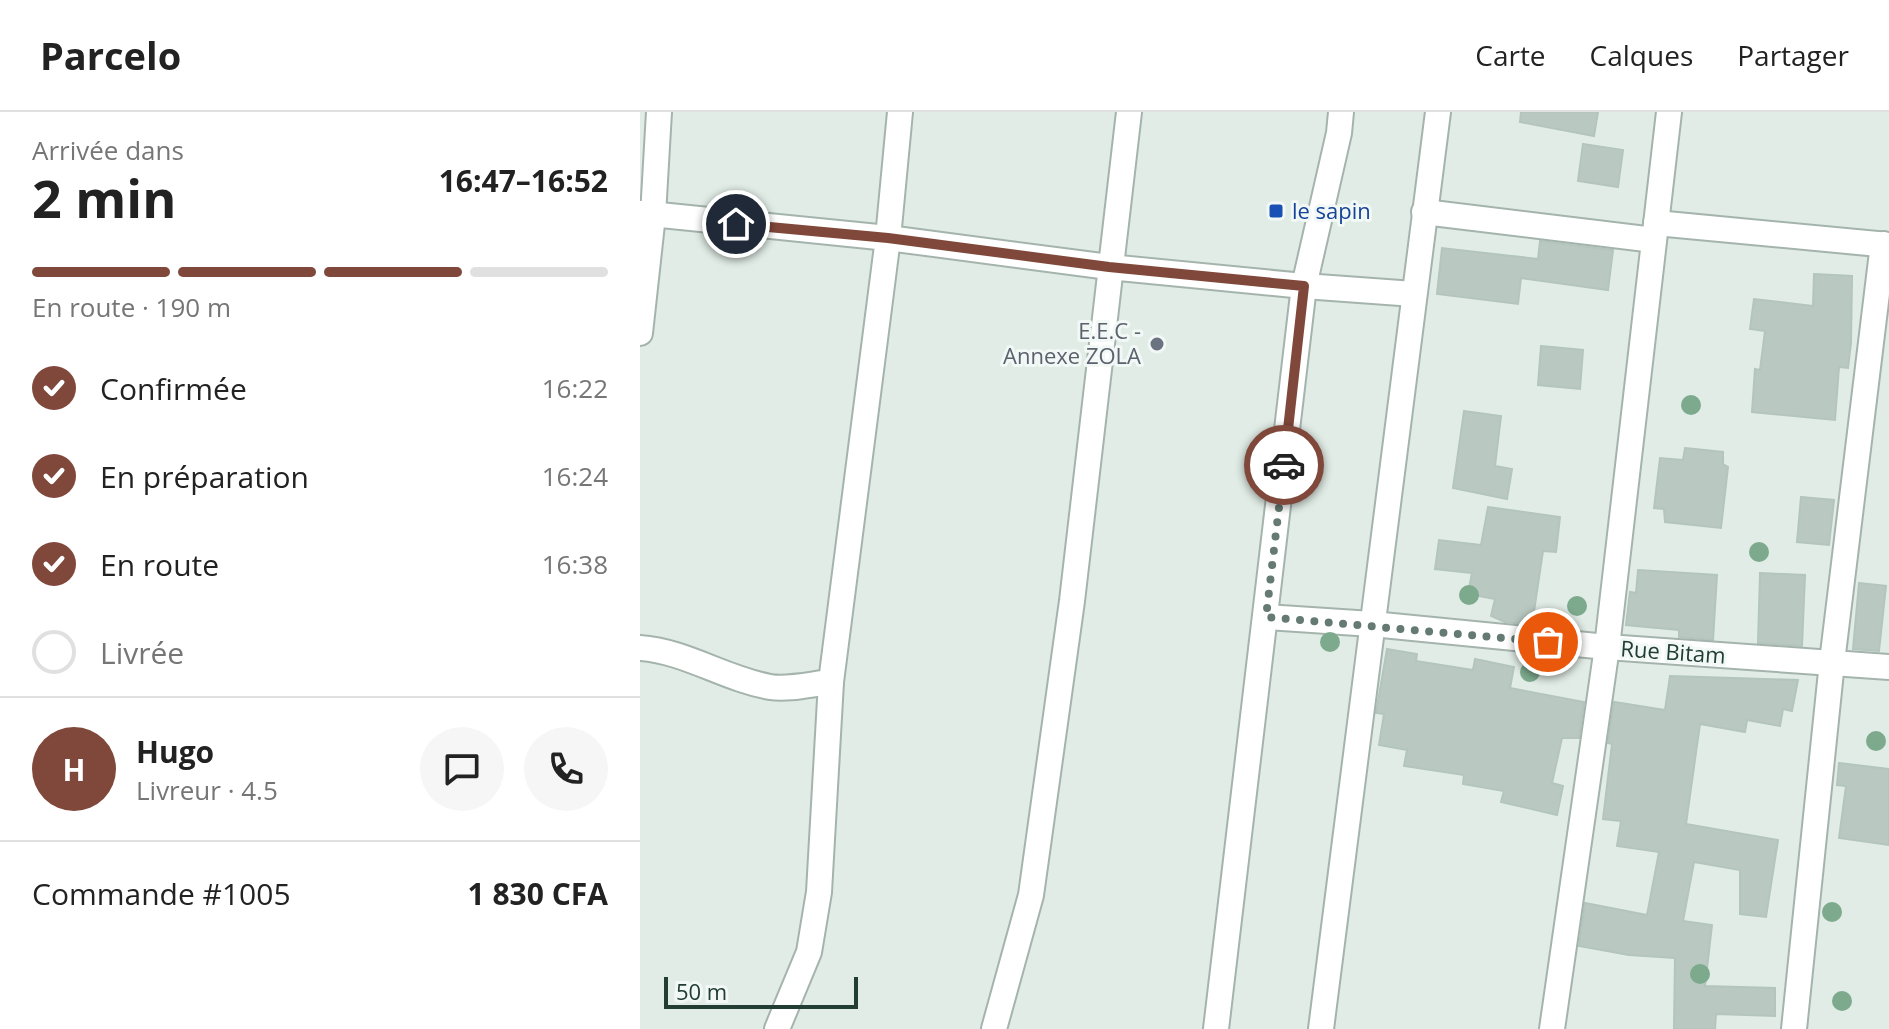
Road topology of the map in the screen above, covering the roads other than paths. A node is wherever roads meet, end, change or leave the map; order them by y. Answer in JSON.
{"nodes":[{"id":1,"x":659,"y":112,"type":"edge"},
{"id":2,"x":900,"y":112,"type":"edge"},
{"id":3,"x":1129,"y":112,"type":"edge"},
{"id":4,"x":1341,"y":112,"type":"edge"},
{"id":5,"x":1438,"y":112,"type":"edge"},
{"id":6,"x":1669,"y":112,"type":"edge"},
{"id":7,"x":1424,"y":212,"type":"junction"},
{"id":8,"x":647,"y":214,"type":"edge"},
{"id":9,"x":1655,"y":232,"type":"junction"},
{"id":10,"x":888,"y":238,"type":"junction"},
{"id":11,"x":1886,"y":245,"type":"edge"},
{"id":12,"x":1109,"y":267,"type":"junction"},
{"id":13,"x":1304,"y":286,"type":"junction"},
{"id":14,"x":1414,"y":294,"type":"junction"},
{"id":15,"x":640,"y":333,"type":"edge"},
{"id":16,"x":1266,"y":617,"type":"junction"},
{"id":17,"x":1372,"y":624,"type":"junction"},
{"id":18,"x":1607,"y":647,"type":"junction"},
{"id":19,"x":640,"y":648,"type":"edge"},
{"id":20,"x":1832,"y":662,"type":"junction"},
{"id":21,"x":1889,"y":667,"type":"edge"},
{"id":22,"x":831,"y":682,"type":"junction"},
{"id":23,"x":777,"y":1029,"type":"edge"},
{"id":24,"x":994,"y":1029,"type":"edge"},
{"id":25,"x":1216,"y":1029,"type":"edge"},
{"id":26,"x":1321,"y":1029,"type":"edge"},
{"id":27,"x":1552,"y":1029,"type":"edge"},
{"id":28,"x":1794,"y":1029,"type":"edge"}],
"edges":[{"from":1,"to":8,"type":"street"},
{"from":2,"to":10,"type":"street"},
{"from":3,"to":12,"type":"street"},
{"from":4,"to":13,"type":"street"},
{"from":5,"to":7,"type":"street"},
{"from":6,"to":9,"type":"street"},
{"from":7,"to":9,"type":"street"},
{"from":7,"to":14,"type":"street"},
{"from":8,"to":10,"type":"street"},
{"from":8,"to":15,"type":"street"},
{"from":9,"to":11,"type":"street"},
{"from":9,"to":18,"type":"street"},
{"from":10,"to":12,"type":"street"},
{"from":10,"to":22,"type":"street"},
{"from":11,"to":20,"type":"street"},
{"from":12,"to":13,"type":"street"},
{"from":12,"to":24,"type":"street"},
{"from":13,"to":14,"type":"street"},
{"from":13,"to":16,"type":"street"},
{"from":14,"to":17,"type":"street"},
{"from":16,"to":17,"type":"street","name":"Rue Bitam"},
{"from":16,"to":25,"type":"street"},
{"from":17,"to":18,"type":"street","name":"Rue Bitam"},
{"from":17,"to":26,"type":"street"},
{"from":18,"to":20,"type":"street","name":"Rue Bitam"},
{"from":18,"to":27,"type":"street"},
{"from":19,"to":22,"type":"street"},
{"from":20,"to":21,"type":"street","name":"Rue Bitam"},
{"from":20,"to":28,"type":"street"},
{"from":22,"to":23,"type":"street"}]}
